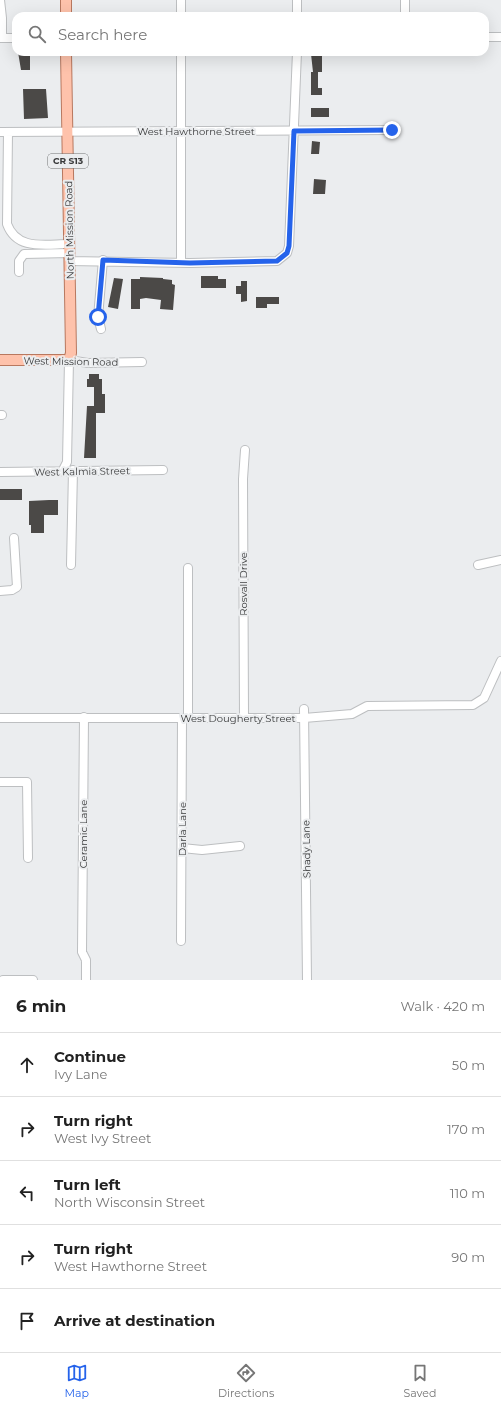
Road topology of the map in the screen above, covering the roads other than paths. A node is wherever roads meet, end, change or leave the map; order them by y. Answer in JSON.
{"nodes":[{"id":1,"x":0,"y":0,"type":"edge"},
{"id":2,"x":66,"y":0,"type":"edge"},
{"id":3,"x":181,"y":0,"type":"edge"},
{"id":4,"x":297,"y":0,"type":"edge"},
{"id":5,"x":405,"y":0,"type":"edge"},
{"id":6,"x":66,"y":12,"type":"edge"},
{"id":7,"x":181,"y":12,"type":"edge"},
{"id":8,"x":297,"y":12,"type":"edge"},
{"id":9,"x":405,"y":12,"type":"edge"},
{"id":10,"x":1,"y":18,"type":"edge"},
{"id":11,"x":489,"y":37,"type":"edge"},
{"id":12,"x":501,"y":37,"type":"edge"},
{"id":13,"x":1,"y":38,"type":"edge"},
{"id":14,"x":12,"y":38,"type":"edge"},
{"id":15,"x":66,"y":56,"type":"edge"},
{"id":16,"x":181,"y":56,"type":"edge"},
{"id":17,"x":297,"y":56,"type":"edge"},
{"id":18,"x":392,"y":130,"type":"dead end"},
{"id":19,"x":182,"y":131,"type":"junction"},
{"id":20,"x":294,"y":131,"type":"junction"},
{"id":21,"x":4,"y":132,"type":"edge"},
{"id":22,"x":67,"y":132,"type":"junction"},
{"id":23,"x":69,"y":252,"type":"junction"},
{"id":24,"x":103,"y":260,"type":"junction"},
{"id":25,"x":181,"y":262,"type":"junction"},
{"id":26,"x":19,"y":272,"type":"dead end"},
{"id":27,"x":101,"y":329,"type":"dead end"},
{"id":28,"x":0,"y":360,"type":"edge"},
{"id":29,"x":69,"y":360,"type":"junction"},
{"id":30,"x":142,"y":362,"type":"dead end"},
{"id":31,"x":245,"y":450,"type":"dead end"},
{"id":32,"x":63,"y":470,"type":"junction"},
{"id":33,"x":73,"y":470,"type":"junction"},
{"id":34,"x":163,"y":470,"type":"dead end"},
{"id":35,"x":0,"y":472,"type":"edge"},
{"id":36,"x":14,"y":538,"type":"dead end"},
{"id":37,"x":501,"y":560,"type":"edge"},
{"id":38,"x":72,"y":565,"type":"dead end"},
{"id":39,"x":478,"y":565,"type":"dead end"},
{"id":40,"x":188,"y":568,"type":"dead end"},
{"id":41,"x":0,"y":590,"type":"edge"},
{"id":42,"x":501,"y":661,"type":"edge"},
{"id":43,"x":304,"y":709,"type":"dead end"},
{"id":44,"x":84,"y":717,"type":"junction"},
{"id":45,"x":0,"y":718,"type":"edge"},
{"id":46,"x":185,"y":718,"type":"junction"},
{"id":47,"x":244,"y":718,"type":"junction"},
{"id":48,"x":304,"y":718,"type":"junction"},
{"id":49,"x":0,"y":782,"type":"edge"},
{"id":50,"x":240,"y":846,"type":"dead end"},
{"id":51,"x":182,"y":848,"type":"junction"},
{"id":52,"x":28,"y":858,"type":"dead end"},
{"id":53,"x":181,"y":941,"type":"dead end"},
{"id":54,"x":3,"y":980,"type":"edge"},
{"id":55,"x":33,"y":980,"type":"edge"},
{"id":56,"x":86,"y":980,"type":"edge"},
{"id":57,"x":307,"y":980,"type":"edge"}],
"edges":[{"from":1,"to":10,"type":"street"},
{"from":2,"to":6,"type":"main road"},
{"from":3,"to":7,"type":"street"},
{"from":4,"to":8,"type":"street"},
{"from":5,"to":9,"type":"street"},
{"from":10,"to":13,"type":"street"},
{"from":11,"to":12,"type":"street"},
{"from":13,"to":14,"type":"street"},
{"from":15,"to":22,"type":"main road","name":"North Mission Road","number":"CR S13"},
{"from":16,"to":19,"type":"street"},
{"from":17,"to":20,"type":"street"},
{"from":18,"to":20,"type":"street","name":"West Hawthorne Street"},
{"from":19,"to":20,"type":"street","name":"West Hawthorne Street"},
{"from":19,"to":22,"type":"street","name":"West Hawthorne Street"},
{"from":19,"to":25,"type":"street"},
{"from":20,"to":25,"type":"street"},
{"from":21,"to":22,"type":"street","name":"West Hawthorne Street"},
{"from":21,"to":23,"type":"street"},
{"from":22,"to":23,"type":"main road","name":"North Mission Road","number":"CR S13"},
{"from":23,"to":24,"type":"street"},
{"from":23,"to":26,"type":"street"},
{"from":23,"to":29,"type":"main road","name":"North Mission Road","number":"CR S13"},
{"from":24,"to":25,"type":"street"},
{"from":24,"to":27,"type":"street"},
{"from":28,"to":29,"type":"main road","name":"West Mission Road"},
{"from":29,"to":30,"type":"street","name":"West Mission Road"},
{"from":29,"to":32,"type":"street"},
{"from":31,"to":47,"type":"street","name":"Rosvall Drive"},
{"from":32,"to":33,"type":"street","name":"West Kalmia Street"},
{"from":32,"to":35,"type":"street","name":"West Kalmia Street"},
{"from":33,"to":34,"type":"street","name":"West Kalmia Street"},
{"from":33,"to":38,"type":"street"},
{"from":36,"to":41,"type":"street"},
{"from":37,"to":39,"type":"street"},
{"from":40,"to":46,"type":"street","name":"Darla Lane"},
{"from":42,"to":48,"type":"street","name":"West Dougherty Street"},
{"from":43,"to":48,"type":"street","name":"Shady Lane"},
{"from":44,"to":45,"type":"street","name":"West Dougherty Street"},
{"from":44,"to":46,"type":"street","name":"West Dougherty Street"},
{"from":44,"to":56,"type":"street","name":"Ceramic Lane"},
{"from":46,"to":47,"type":"street","name":"West Dougherty Street"},
{"from":46,"to":51,"type":"street","name":"Darla Lane"},
{"from":47,"to":48,"type":"street","name":"West Dougherty Street"},
{"from":48,"to":57,"type":"street","name":"Shady Lane"},
{"from":49,"to":52,"type":"street"},
{"from":50,"to":51,"type":"street"},
{"from":51,"to":53,"type":"street","name":"Darla Lane"},
{"from":54,"to":55,"type":"street"}]}
